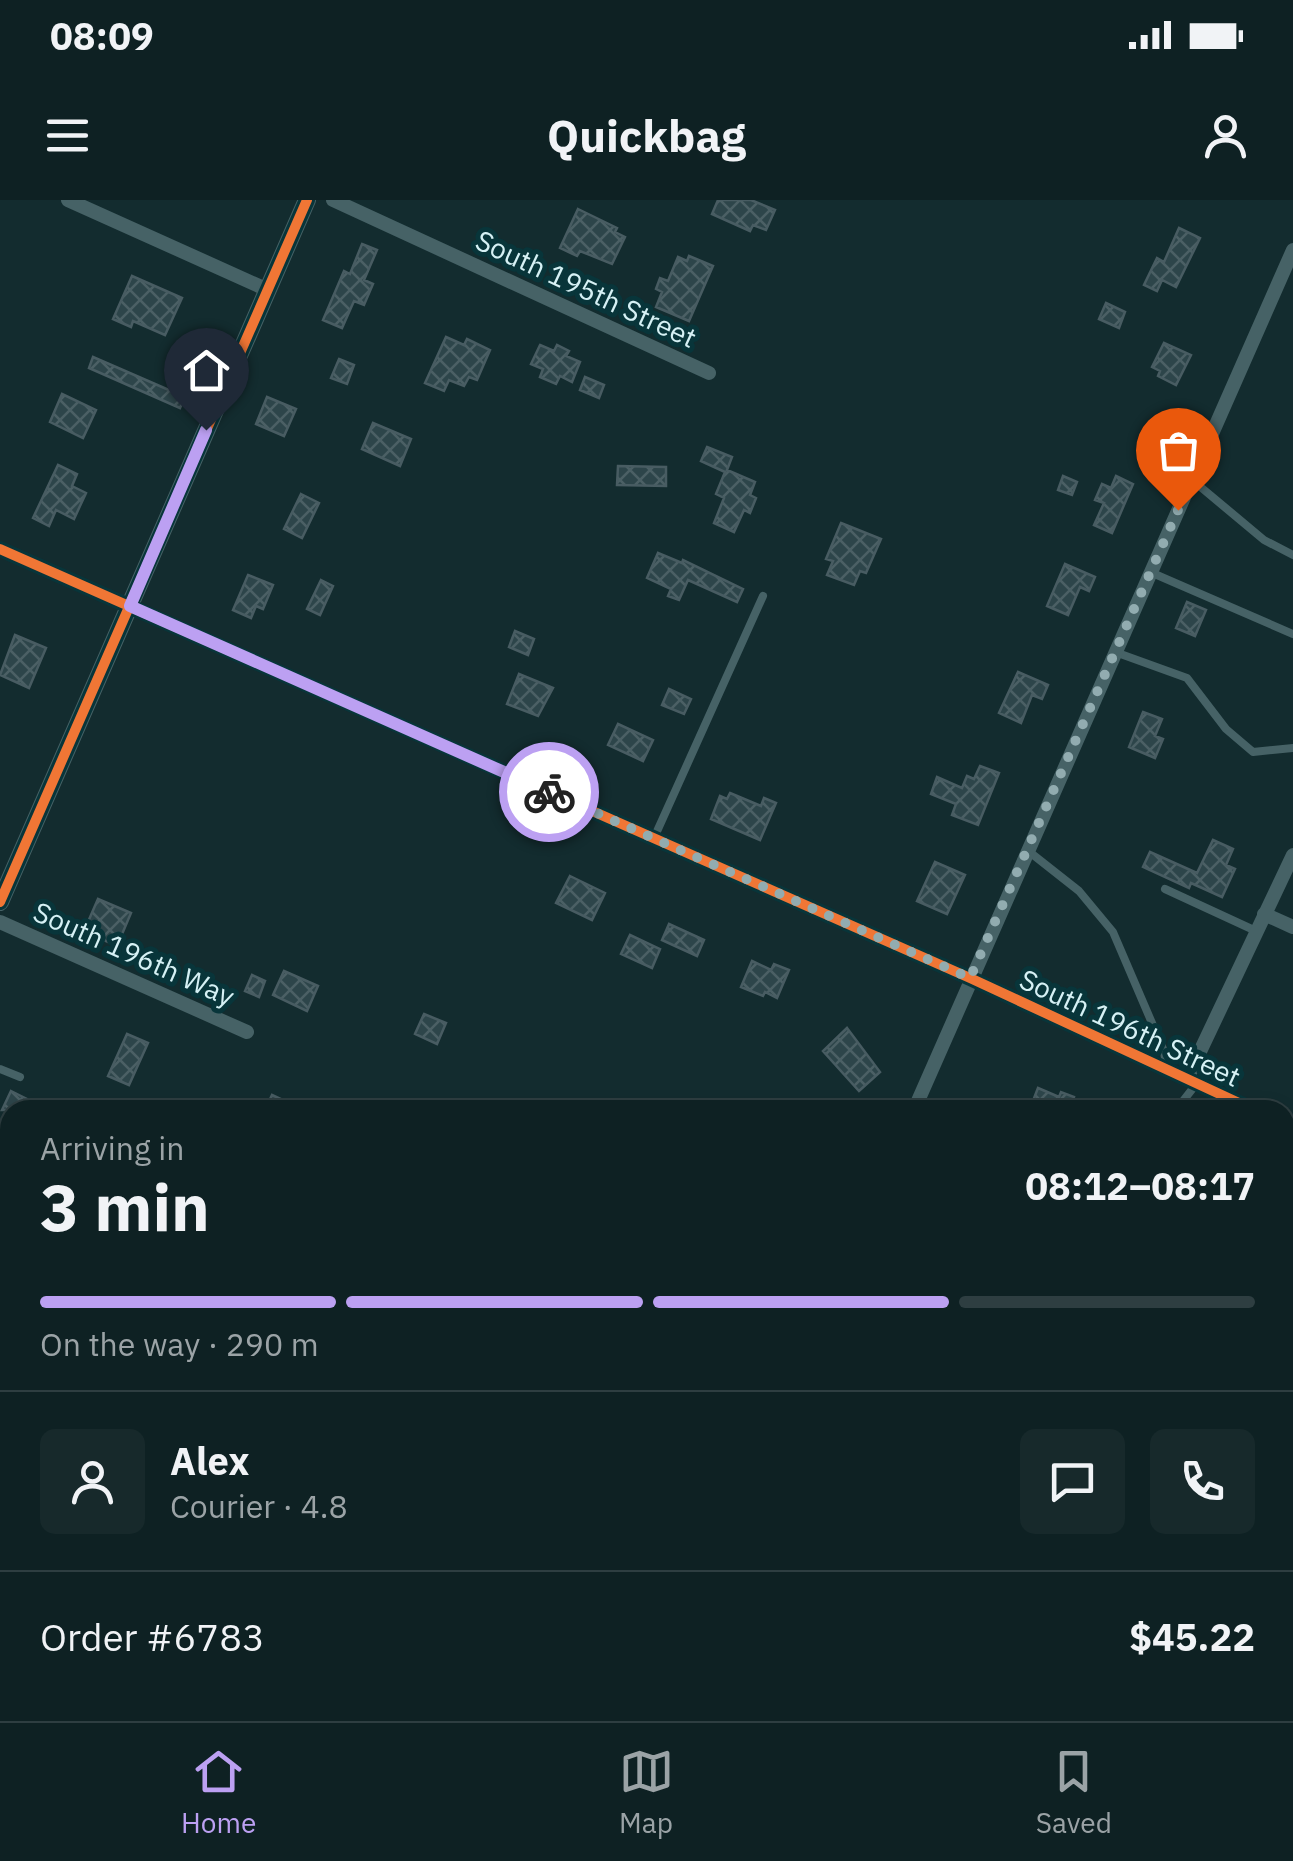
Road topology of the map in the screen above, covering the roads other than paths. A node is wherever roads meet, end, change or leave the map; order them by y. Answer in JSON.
{"nodes":[{"id":1,"x":68,"y":200,"type":"edge"},
{"id":2,"x":307,"y":200,"type":"edge"},
{"id":3,"x":333,"y":200,"type":"edge"},
{"id":4,"x":1293,"y":250,"type":"edge"},
{"id":5,"x":268,"y":290,"type":"junction"},
{"id":6,"x":709,"y":373,"type":"dead end"},
{"id":7,"x":1191,"y":479,"type":"junction"},
{"id":8,"x":0,"y":549,"type":"edge"},
{"id":9,"x":1293,"y":555,"type":"edge"},
{"id":10,"x":1150,"y":572,"type":"junction"},
{"id":11,"x":763,"y":596,"type":"dead end"},
{"id":12,"x":130,"y":606,"type":"junction"},
{"id":13,"x":1293,"y":634,"type":"edge"},
{"id":14,"x":1114,"y":652,"type":"junction"},
{"id":15,"x":1293,"y":748,"type":"edge"},
{"id":16,"x":654,"y":838,"type":"junction"},
{"id":17,"x":1027,"y":850,"type":"junction"},
{"id":18,"x":1293,"y":855,"type":"edge"},
{"id":19,"x":1165,"y":889,"type":"dead end"},
{"id":20,"x":0,"y":902,"type":"edge"},
{"id":21,"x":1264,"y":914,"type":"junction"},
{"id":22,"x":0,"y":922,"type":"edge"},
{"id":23,"x":1293,"y":927,"type":"edge"},
{"id":24,"x":1256,"y":930,"type":"junction"},
{"id":25,"x":970,"y":978,"type":"junction"},
{"id":26,"x":247,"y":1032,"type":"dead end"},
{"id":27,"x":0,"y":1069,"type":"edge"},
{"id":28,"x":1166,"y":1069,"type":"junction"},
{"id":29,"x":20,"y":1076,"type":"dead end"},
{"id":30,"x":1192,"y":1081,"type":"junction"},
{"id":31,"x":918,"y":1100,"type":"edge"},
{"id":32,"x":1182,"y":1100,"type":"edge"},
{"id":33,"x":1233,"y":1100,"type":"edge"}],
"edges":[{"from":1,"to":5,"type":"street"},
{"from":2,"to":5,"type":"street"},
{"from":3,"to":6,"type":"street","name":"South 195th Street"},
{"from":4,"to":7,"type":"street"},
{"from":5,"to":12,"type":"street"},
{"from":7,"to":9,"type":"lane"},
{"from":7,"to":10,"type":"street"},
{"from":8,"to":12,"type":"street","name":"South 196th Street"},
{"from":10,"to":13,"type":"lane"},
{"from":10,"to":14,"type":"street"},
{"from":11,"to":16,"type":"lane"},
{"from":12,"to":16,"type":"street","name":"South 196th Street"},
{"from":12,"to":20,"type":"street"},
{"from":14,"to":15,"type":"lane"},
{"from":14,"to":17,"type":"street"},
{"from":16,"to":25,"type":"street","name":"South 196th Street"},
{"from":17,"to":25,"type":"street"},
{"from":17,"to":28,"type":"lane"},
{"from":18,"to":21,"type":"street"},
{"from":19,"to":24,"type":"lane"},
{"from":21,"to":23,"type":"street"},
{"from":21,"to":24,"type":"street"},
{"from":22,"to":26,"type":"street","name":"South 196th Way"},
{"from":24,"to":30,"type":"street"},
{"from":25,"to":28,"type":"street","name":"South 196th Street"},
{"from":25,"to":31,"type":"street"},
{"from":27,"to":29,"type":"lane"},
{"from":28,"to":30,"type":"street","name":"South 196th Street"},
{"from":30,"to":32,"type":"lane"},
{"from":30,"to":33,"type":"street","name":"South 196th Street"}]}
